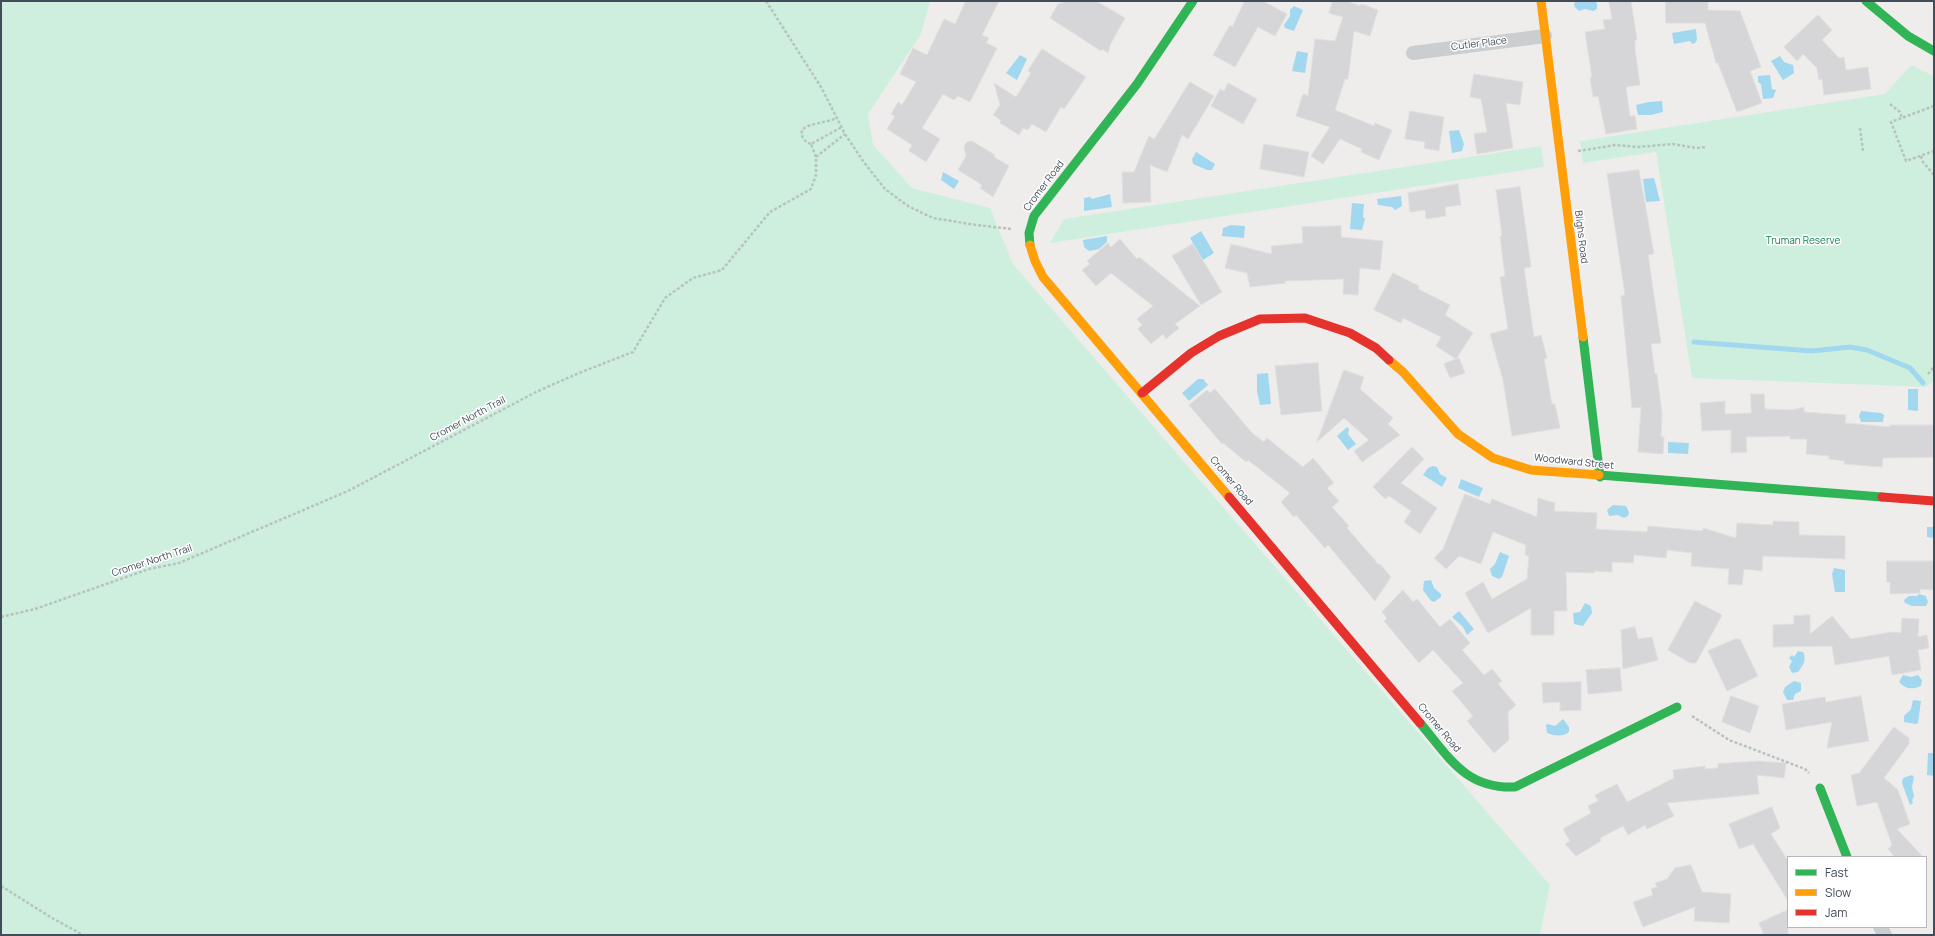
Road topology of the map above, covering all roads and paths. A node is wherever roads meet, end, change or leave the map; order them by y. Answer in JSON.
{"nodes":[{"id":1,"x":766,"y":1,"type":"edge"},
{"id":2,"x":1192,"y":1,"type":"edge"},
{"id":3,"x":1541,"y":1,"type":"edge"},
{"id":4,"x":1866,"y":1,"type":"edge"},
{"id":5,"x":1545,"y":36,"type":"junction"},
{"id":6,"x":1934,"y":51,"type":"edge"},
{"id":7,"x":1413,"y":53,"type":"dead end"},
{"id":8,"x":1890,"y":104,"type":"dead end"},
{"id":9,"x":1934,"y":106,"type":"edge"},
{"id":10,"x":837,"y":118,"type":"junction"},
{"id":11,"x":1902,"y":118,"type":"junction"},
{"id":12,"x":842,"y":127,"type":"junction"},
{"id":13,"x":1860,"y":128,"type":"dead end"},
{"id":14,"x":845,"y":134,"type":"junction"},
{"id":15,"x":811,"y":144,"type":"junction"},
{"id":16,"x":1707,"y":146,"type":"dead end"},
{"id":17,"x":1863,"y":151,"type":"dead end"},
{"id":18,"x":1934,"y":151,"type":"edge"},
{"id":19,"x":1560,"y":154,"type":"junction"},
{"id":20,"x":1921,"y":156,"type":"junction"},
{"id":21,"x":816,"y":157,"type":"junction"},
{"id":22,"x":1934,"y":175,"type":"edge"},
{"id":23,"x":1028,"y":230,"type":"junction"},
{"id":24,"x":1934,"y":368,"type":"edge"},
{"id":25,"x":1928,"y":374,"type":"dead end"},
{"id":26,"x":1142,"y":393,"type":"junction"},
{"id":27,"x":1600,"y":476,"type":"junction"},
{"id":28,"x":1934,"y":501,"type":"edge"},
{"id":29,"x":1,"y":617,"type":"edge"},
{"id":30,"x":1677,"y":707,"type":"joint"},
{"id":31,"x":1820,"y":788,"type":"joint"},
{"id":32,"x":1847,"y":856,"type":"edge"},
{"id":33,"x":1,"y":886,"type":"edge"},
{"id":34,"x":83,"y":935,"type":"edge"}],
"edges":[{"from":1,"to":10,"type":"path"},
{"from":2,"to":23,"type":"street","name":"Cromer Road"},
{"from":3,"to":5,"type":"street","name":"Blighs Road"},
{"from":4,"to":6,"type":"street"},
{"from":5,"to":7,"type":"street","name":"Cutler Place"},
{"from":5,"to":19,"type":"street","name":"Blighs Road"},
{"from":8,"to":11,"type":"path"},
{"from":9,"to":11,"type":"path"},
{"from":10,"to":12,"type":"path"},
{"from":10,"to":15,"type":"path","name":"Cromer North Trail"},
{"from":11,"to":20,"type":"path"},
{"from":12,"to":14,"type":"path"},
{"from":12,"to":15,"type":"path"},
{"from":13,"to":17,"type":"path"},
{"from":14,"to":21,"type":"path"},
{"from":14,"to":23,"type":"path"},
{"from":15,"to":21,"type":"path","name":"Cromer North Trail"},
{"from":16,"to":19,"type":"path"},
{"from":18,"to":20,"type":"path"},
{"from":19,"to":27,"type":"street","name":"Blighs Road"},
{"from":20,"to":22,"type":"path"},
{"from":21,"to":29,"type":"path","name":"Cromer North Trail"},
{"from":23,"to":26,"type":"street","name":"Cromer Road"},
{"from":24,"to":25,"type":"path"},
{"from":26,"to":27,"type":"street","name":"Woodward Street"},
{"from":26,"to":30,"type":"street","name":"Cromer Road"},
{"from":27,"to":28,"type":"street","name":"Woodward Street"},
{"from":30,"to":31,"type":"path"},
{"from":31,"to":32,"type":"street"},
{"from":33,"to":34,"type":"path"}]}
